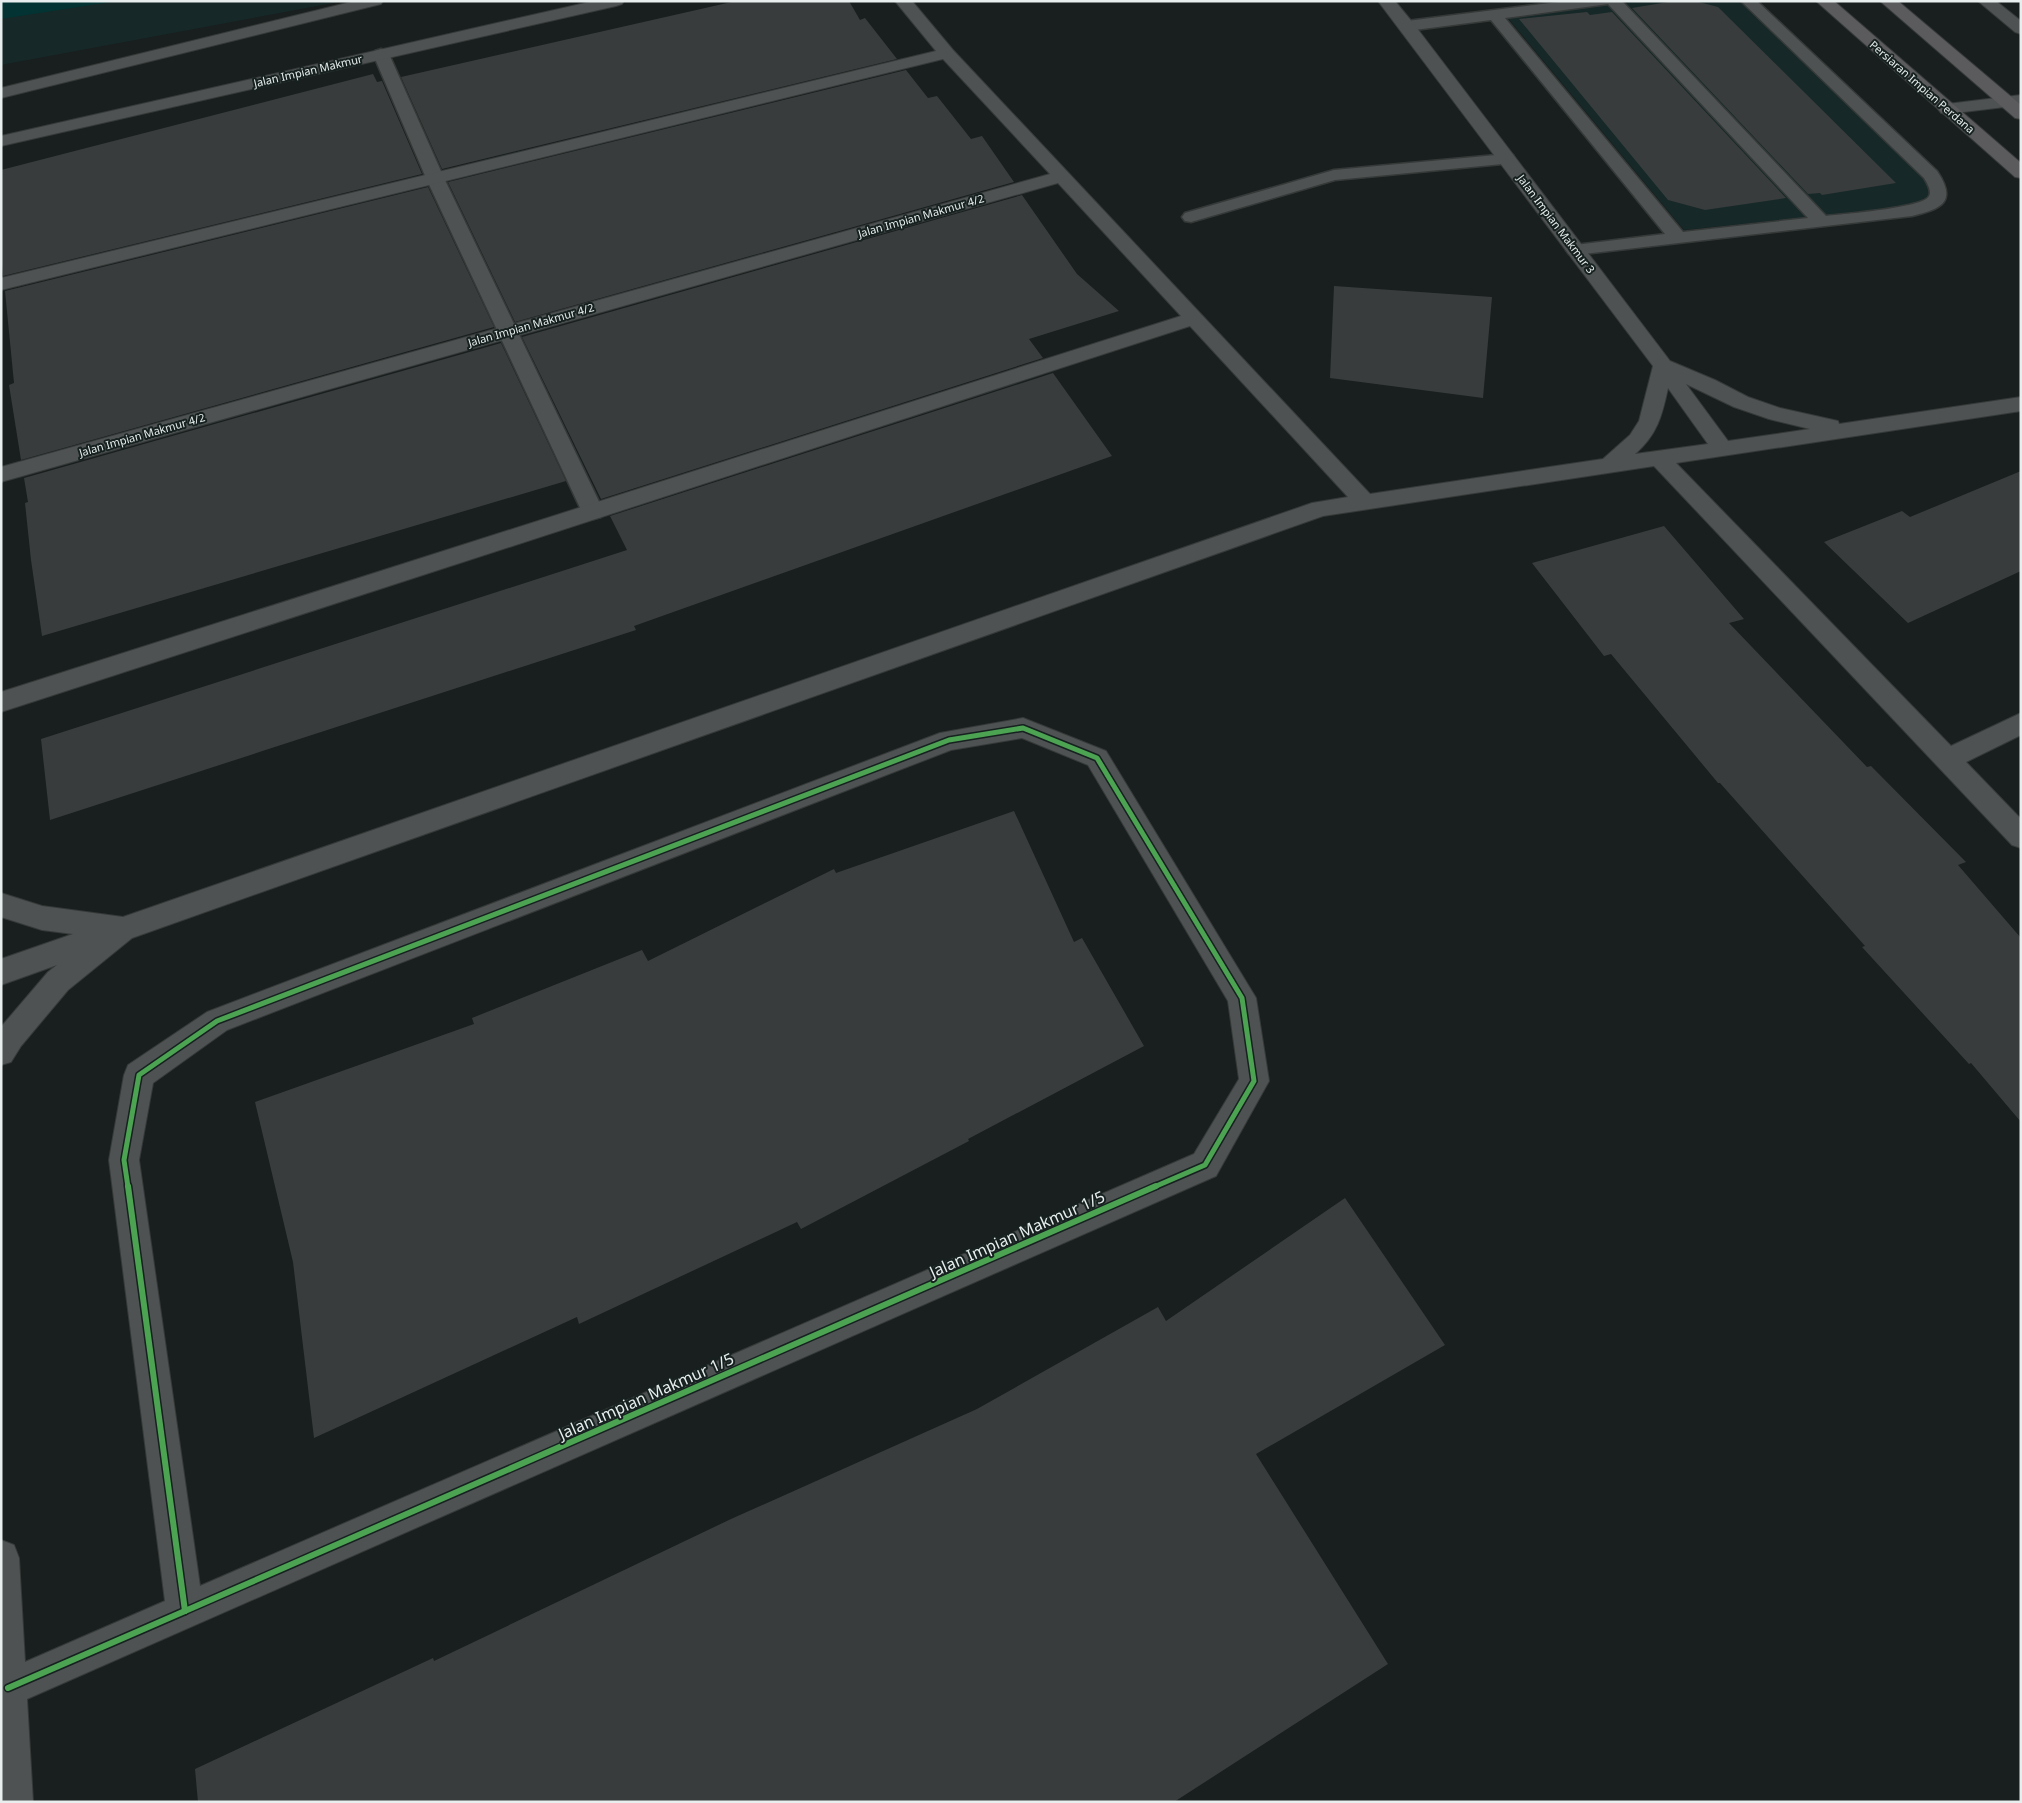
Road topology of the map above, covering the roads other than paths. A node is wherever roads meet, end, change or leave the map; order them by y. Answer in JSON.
{"nodes":[{"id":1,"x":375,"y":1,"type":"edge"},
{"id":2,"x":616,"y":1,"type":"edge"},
{"id":3,"x":903,"y":1,"type":"edge"},
{"id":4,"x":1386,"y":1,"type":"edge"},
{"id":5,"x":1603,"y":1,"type":"edge"},
{"id":6,"x":1613,"y":1,"type":"edge"},
{"id":7,"x":1748,"y":1,"type":"edge"},
{"id":8,"x":1824,"y":1,"type":"edge"},
{"id":9,"x":1888,"y":1,"type":"edge"},
{"id":10,"x":1986,"y":1,"type":"edge"},
{"id":11,"x":1495,"y":15,"type":"junction"},
{"id":12,"x":1407,"y":26,"type":"junction"},
{"id":13,"x":2021,"y":29,"type":"edge"},
{"id":14,"x":947,"y":53,"type":"junction"},
{"id":15,"x":381,"y":54,"type":"junction"},
{"id":16,"x":1,"y":93,"type":"edge"},
{"id":17,"x":2014,"y":101,"type":"edge"},
{"id":18,"x":1948,"y":109,"type":"junction"},
{"id":19,"x":2021,"y":114,"type":"edge"},
{"id":20,"x":1,"y":141,"type":"edge"},
{"id":21,"x":1507,"y":158,"type":"junction"},
{"id":22,"x":2021,"y":173,"type":"edge"},
{"id":23,"x":1062,"y":176,"type":"junction"},
{"id":24,"x":435,"y":178,"type":"junction"},
{"id":25,"x":1191,"y":217,"type":"dead end"},
{"id":26,"x":1821,"y":221,"type":"junction"},
{"id":27,"x":1678,"y":238,"type":"junction"},
{"id":28,"x":1575,"y":250,"type":"junction"},
{"id":29,"x":1,"y":284,"type":"edge"},
{"id":30,"x":1195,"y":318,"type":"junction"},
{"id":31,"x":508,"y":332,"type":"junction"},
{"id":32,"x":1663,"y":366,"type":"junction"},
{"id":33,"x":2021,"y":404,"type":"edge"},
{"id":34,"x":1846,"y":430,"type":"junction"},
{"id":35,"x":1722,"y":448,"type":"junction"},
{"id":36,"x":1659,"y":458,"type":"junction"},
{"id":37,"x":1609,"y":466,"type":"junction"},
{"id":38,"x":1,"y":475,"type":"edge"},
{"id":39,"x":1365,"y":502,"type":"junction"},
{"id":40,"x":594,"y":512,"type":"junction"},
{"id":41,"x":1,"y":702,"type":"edge"},
{"id":42,"x":2021,"y":723,"type":"edge"},
{"id":43,"x":1948,"y":759,"type":"junction"},
{"id":44,"x":2021,"y":837,"type":"edge"},
{"id":45,"x":1,"y":906,"type":"edge"},
{"id":46,"x":123,"y":929,"type":"junction"},
{"id":47,"x":1,"y":972,"type":"edge"},
{"id":48,"x":1,"y":1052,"type":"edge"},
{"id":49,"x":1,"y":1558,"type":"edge"},
{"id":50,"x":185,"y":1611,"type":"junction"},
{"id":51,"x":8,"y":1688,"type":"junction"},
{"id":52,"x":13,"y":1802,"type":"edge"}],
"edges":[{"from":1,"to":16,"type":"street"},
{"from":2,"to":15,"type":"street","name":"Jalan Impian Makmur"},
{"from":3,"to":14,"type":"street"},
{"from":4,"to":12,"type":"street","name":"Jalan Impian Makmur 3"},
{"from":5,"to":11,"type":"lane"},
{"from":6,"to":26,"type":"lane"},
{"from":7,"to":26,"type":"lane"},
{"from":8,"to":18,"type":"street","name":"Persiaran Impian Perdana"},
{"from":9,"to":17,"type":"street"},
{"from":10,"to":13,"type":"street"},
{"from":11,"to":12,"type":"lane"},
{"from":11,"to":27,"type":"lane"},
{"from":12,"to":21,"type":"street","name":"Jalan Impian Makmur 3"},
{"from":14,"to":23,"type":"street"},
{"from":14,"to":24,"type":"street"},
{"from":15,"to":20,"type":"street","name":"Jalan Impian Makmur"},
{"from":15,"to":24,"type":"lane"},
{"from":17,"to":18,"type":"street"},
{"from":17,"to":19,"type":"street"},
{"from":18,"to":22,"type":"street","name":"Persiaran Impian Perdana"},
{"from":21,"to":25,"type":"lane"},
{"from":21,"to":28,"type":"street","name":"Jalan Impian Makmur 3"},
{"from":23,"to":30,"type":"street"},
{"from":23,"to":31,"type":"street","name":"Jalan Impian Makmur 4/2"},
{"from":24,"to":29,"type":"street"},
{"from":24,"to":31,"type":"lane"},
{"from":26,"to":27,"type":"lane"},
{"from":27,"to":28,"type":"lane"},
{"from":28,"to":32,"type":"street","name":"Jalan Impian Makmur 3"},
{"from":30,"to":39,"type":"street"},
{"from":30,"to":40,"type":"street"},
{"from":31,"to":38,"type":"street","name":"Jalan Impian Makmur 4/2"},
{"from":31,"to":40,"type":"lane"},
{"from":32,"to":34,"type":"street"},
{"from":32,"to":35,"type":"street","name":"Jalan Impian Makmur 3"},
{"from":32,"to":37,"type":"street"},
{"from":33,"to":34,"type":"street"},
{"from":34,"to":35,"type":"street"},
{"from":35,"to":36,"type":"street"},
{"from":36,"to":37,"type":"street"},
{"from":36,"to":43,"type":"street"},
{"from":37,"to":39,"type":"street"},
{"from":39,"to":46,"type":"street"},
{"from":40,"to":41,"type":"street"},
{"from":42,"to":43,"type":"street"},
{"from":43,"to":44,"type":"street"},
{"from":45,"to":46,"type":"street"},
{"from":46,"to":47,"type":"street"},
{"from":46,"to":48,"type":"street"},
{"from":49,"to":51,"type":"street"},
{"from":50,"to":50,"type":"street","name":"Jalan Impian Makmur 1/5"},
{"from":50,"to":51,"type":"street","name":"Jalan Impian Makmur 1/5"},
{"from":51,"to":52,"type":"street"}]}
